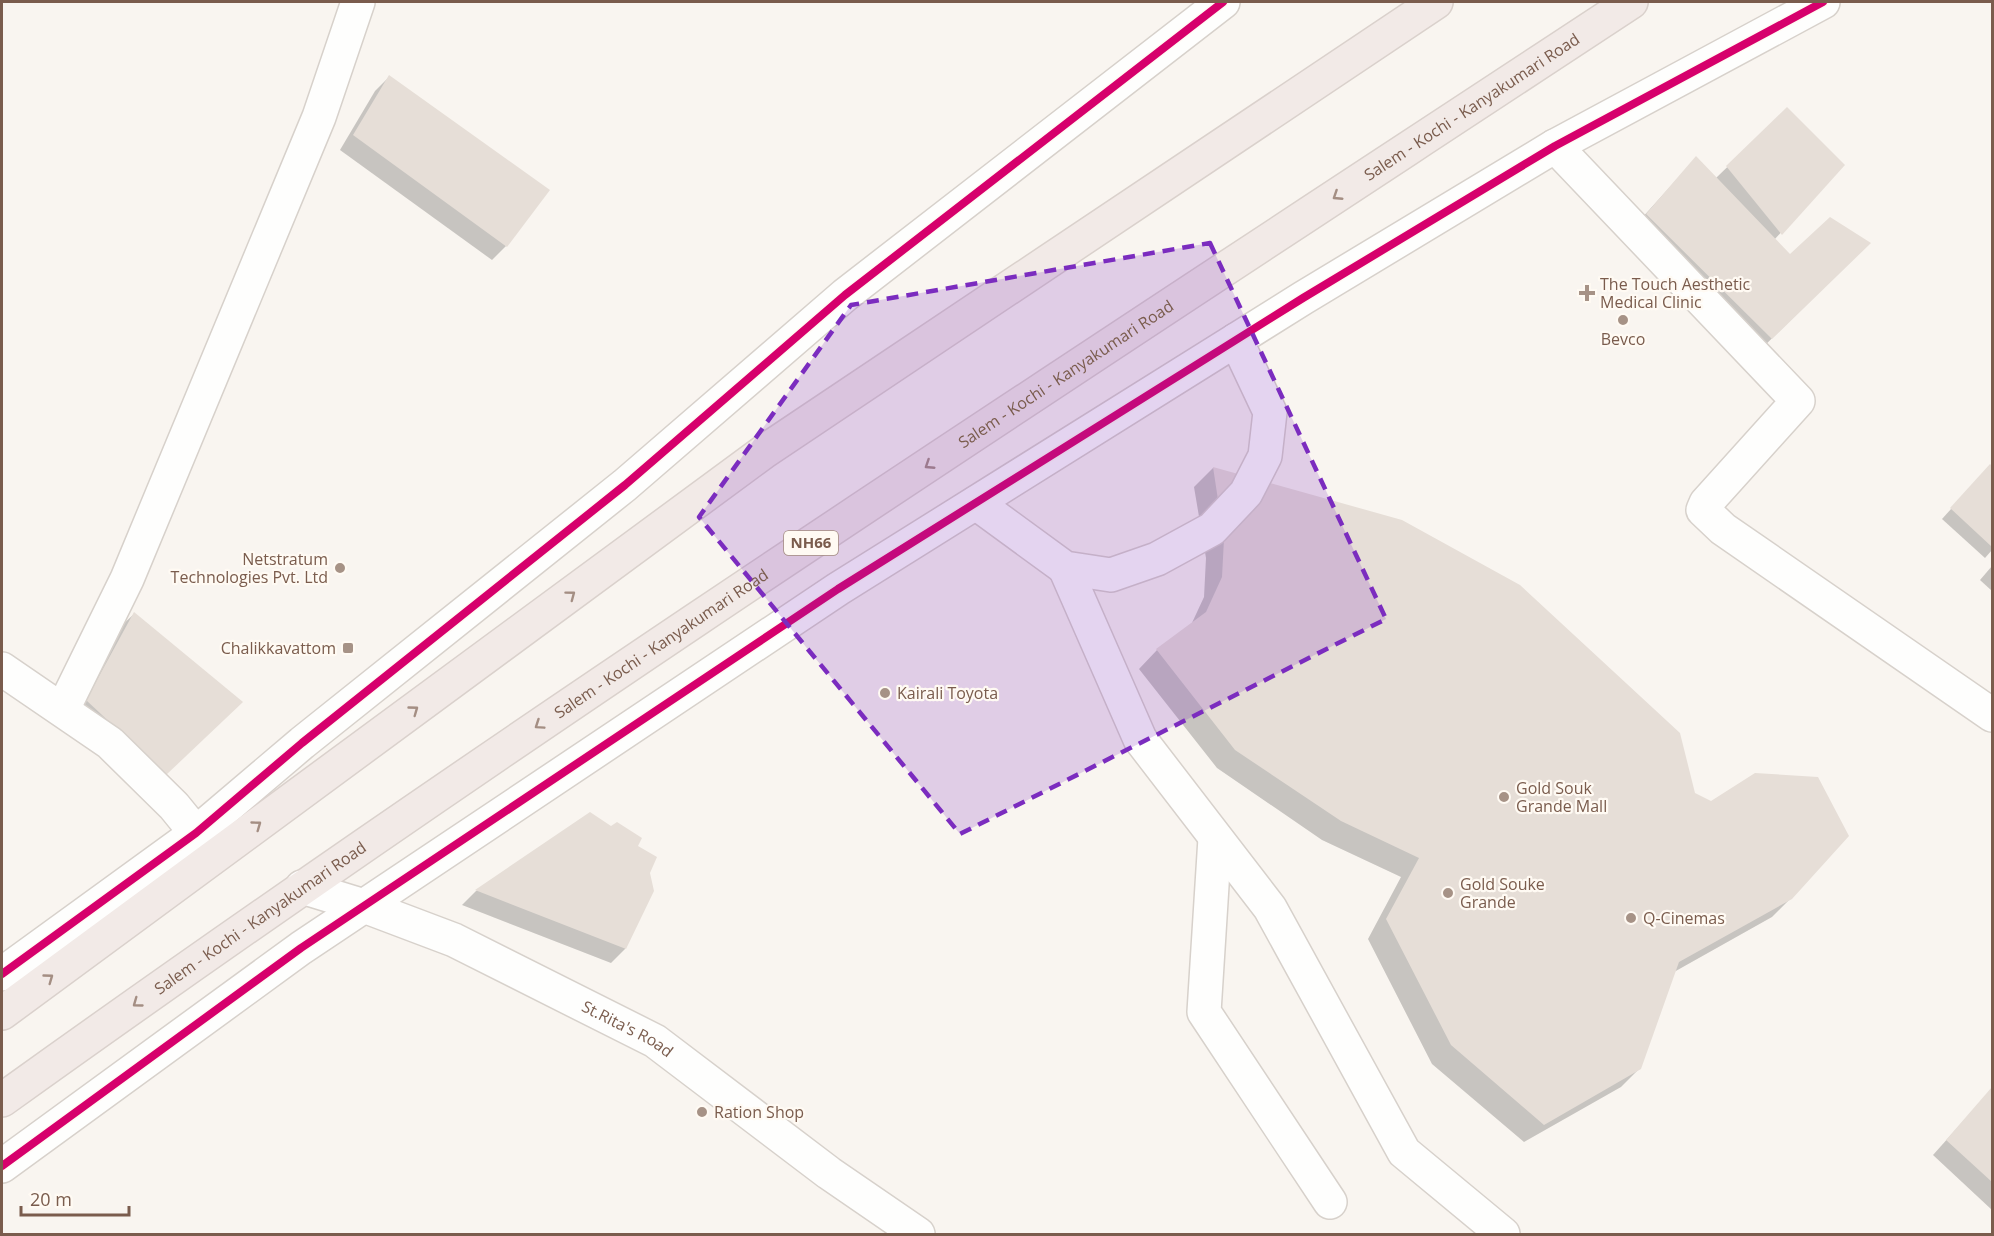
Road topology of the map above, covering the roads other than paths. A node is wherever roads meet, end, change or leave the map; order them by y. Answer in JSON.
{"nodes":[{"id":1,"x":358,"y":2,"type":"edge"},
{"id":2,"x":1224,"y":2,"type":"edge"},
{"id":3,"x":1436,"y":2,"type":"edge"},
{"id":4,"x":1631,"y":2,"type":"edge"},
{"id":5,"x":1823,"y":2,"type":"edge"},
{"id":6,"x":1555,"y":146,"type":"junction"},
{"id":7,"x":1236,"y":340,"type":"junction"},
{"id":8,"x":976,"y":503,"type":"junction"},
{"id":9,"x":1065,"y":568,"type":"junction"},
{"id":10,"x":2,"y":669,"type":"edge"},
{"id":11,"x":63,"y":709,"type":"junction"},
{"id":12,"x":1992,"y":715,"type":"edge"},
{"id":13,"x":1215,"y":838,"type":"junction"},
{"id":14,"x":205,"y":845,"type":"junction"},
{"id":15,"x":302,"y":887,"type":"junction"},
{"id":16,"x":364,"y":906,"type":"junction"},
{"id":17,"x":2,"y":974,"type":"edge"},
{"id":18,"x":2,"y":1013,"type":"edge"},
{"id":19,"x":2,"y":1100,"type":"edge"},
{"id":20,"x":2,"y":1166,"type":"edge"},
{"id":21,"x":1330,"y":1202,"type":"dead end"},
{"id":22,"x":918,"y":1234,"type":"edge"},
{"id":23,"x":1503,"y":1234,"type":"edge"}],
"edges":[{"from":1,"to":11,"type":"street"},
{"from":2,"to":14,"type":"street"},
{"from":14,"to":3,"type":"highway","one_way":true},
{"from":4,"to":15,"type":"highway","name":"Salem - Kochi - Kanyakumari Road","number":"NH66","one_way":true},
{"from":5,"to":6,"type":"street"},
{"from":6,"to":7,"type":"street"},
{"from":6,"to":12,"type":"street"},
{"from":7,"to":8,"type":"street"},
{"from":7,"to":9,"type":"street"},
{"from":8,"to":9,"type":"street"},
{"from":8,"to":16,"type":"street"},
{"from":9,"to":13,"type":"street"},
{"from":10,"to":11,"type":"street"},
{"from":11,"to":14,"type":"street"},
{"from":13,"to":21,"type":"street"},
{"from":13,"to":23,"type":"street"},
{"from":14,"to":17,"type":"street"},
{"from":18,"to":14,"type":"highway","one_way":true},
{"from":15,"to":16,"type":"street","name":"St.Rita's Road"},
{"from":15,"to":19,"type":"highway","name":"Salem - Kochi - Kanyakumari Road","number":"NH66","one_way":true},
{"from":16,"to":20,"type":"street"},
{"from":16,"to":22,"type":"street","name":"St.Rita's Road"}]}
